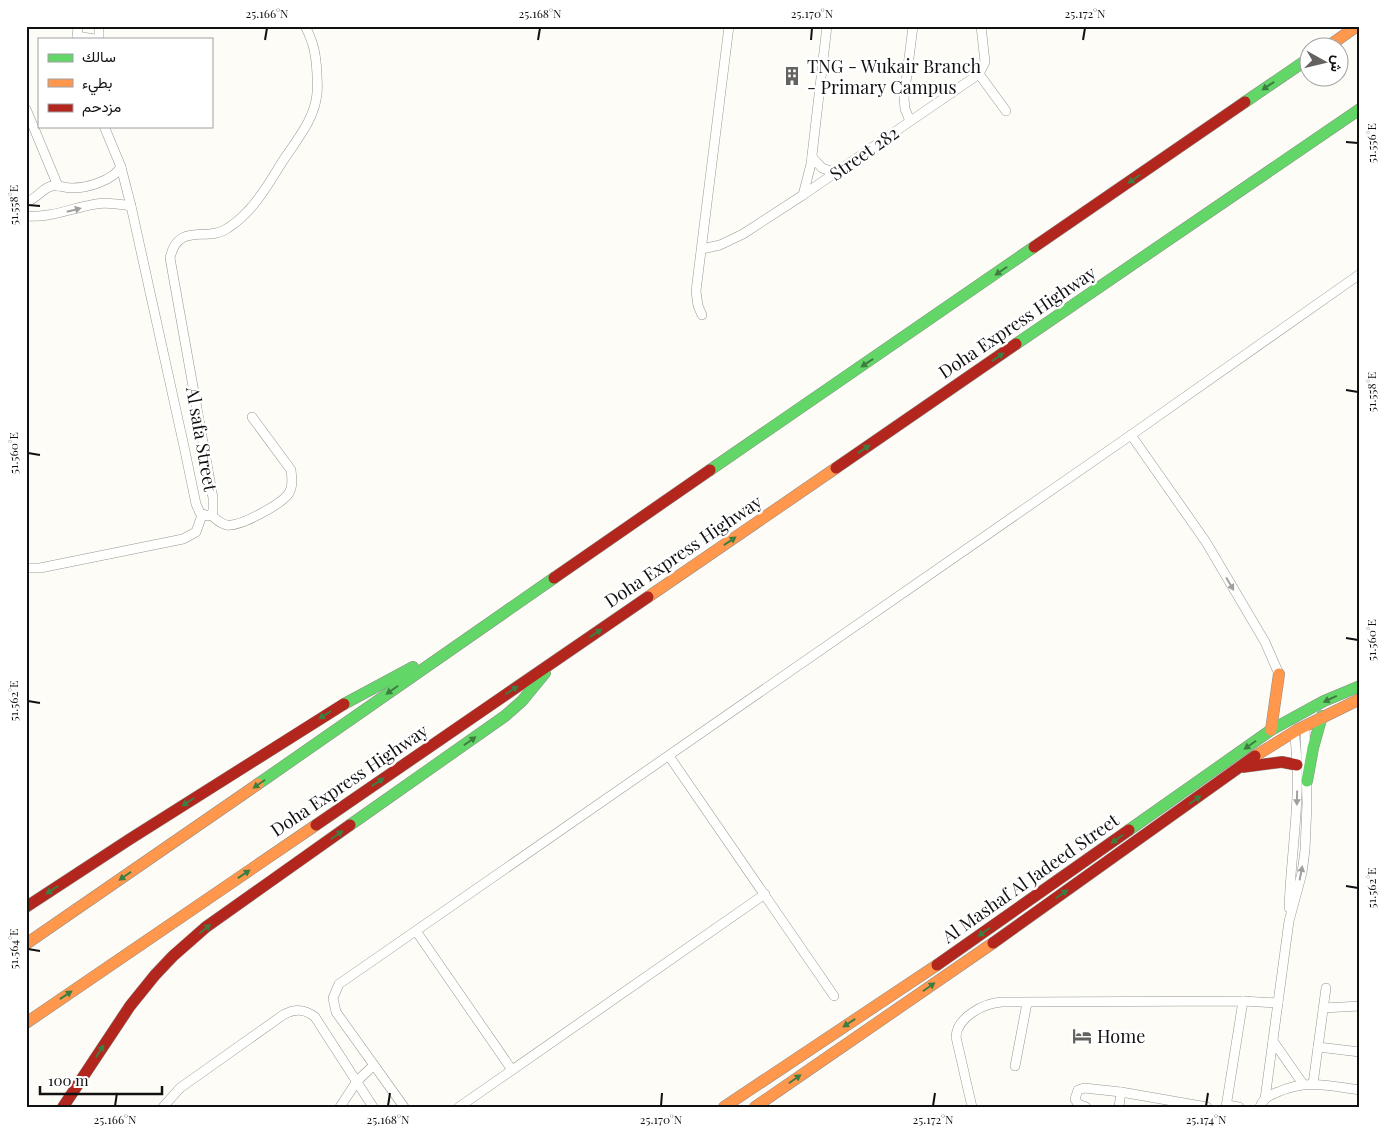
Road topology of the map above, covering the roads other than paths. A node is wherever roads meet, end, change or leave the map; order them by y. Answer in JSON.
{"nodes":[{"id":1,"x":78,"y":26,"type":"edge"},
{"id":2,"x":305,"y":26,"type":"edge"},
{"id":3,"x":729,"y":26,"type":"edge"},
{"id":4,"x":827,"y":26,"type":"edge"},
{"id":5,"x":913,"y":26,"type":"edge"},
{"id":6,"x":981,"y":26,"type":"edge"},
{"id":7,"x":1357,"y":26,"type":"edge"},
{"id":8,"x":77,"y":38,"type":"edge"},
{"id":9,"x":1340,"y":38,"type":"edge"},
{"id":10,"x":1298,"y":66,"type":"edge"},
{"id":11,"x":979,"y":74,"type":"junction"},
{"id":12,"x":26,"y":109,"type":"edge"},
{"id":13,"x":1360,"y":109,"type":"edge"},
{"id":14,"x":1006,"y":111,"type":"dead end"},
{"id":15,"x":910,"y":121,"type":"junction"},
{"id":16,"x":105,"y":128,"type":"edge"},
{"id":17,"x":812,"y":157,"type":"junction"},
{"id":18,"x":121,"y":167,"type":"junction"},
{"id":19,"x":836,"y":173,"type":"junction"},
{"id":20,"x":58,"y":186,"type":"junction"},
{"id":21,"x":803,"y":195,"type":"junction"},
{"id":22,"x":26,"y":202,"type":"edge"},
{"id":23,"x":131,"y":206,"type":"junction"},
{"id":24,"x":26,"y":216,"type":"edge"},
{"id":25,"x":702,"y":249,"type":"junction"},
{"id":26,"x":1360,"y":274,"type":"edge"},
{"id":27,"x":702,"y":315,"type":"dead end"},
{"id":28,"x":252,"y":418,"type":"dead end"},
{"id":29,"x":1131,"y":435,"type":"junction"},
{"id":30,"x":206,"y":515,"type":"junction"},
{"id":31,"x":26,"y":568,"type":"edge"},
{"id":32,"x":446,"y":652,"type":"junction"},
{"id":33,"x":556,"y":660,"type":"junction"},
{"id":34,"x":1279,"y":674,"type":"joint"},
{"id":35,"x":1360,"y":686,"type":"edge"},
{"id":36,"x":1360,"y":699,"type":"edge"},
{"id":37,"x":1322,"y":716,"type":"junction"},
{"id":38,"x":1305,"y":725,"type":"junction"},
{"id":39,"x":1271,"y":730,"type":"junction"},
{"id":40,"x":1294,"y":732,"type":"junction"},
{"id":41,"x":669,"y":756,"type":"junction"},
{"id":42,"x":1297,"y":765,"type":"junction"},
{"id":43,"x":1239,"y":768,"type":"junction"},
{"id":44,"x":1307,"y":781,"type":"junction"},
{"id":45,"x":765,"y":894,"type":"junction"},
{"id":46,"x":26,"y":907,"type":"edge"},
{"id":47,"x":1289,"y":921,"type":"junction"},
{"id":48,"x":416,"y":931,"type":"junction"},
{"id":49,"x":26,"y":944,"type":"edge"},
{"id":50,"x":1326,"y":988,"type":"dead end"},
{"id":51,"x":834,"y":996,"type":"dead end"},
{"id":52,"x":1243,"y":1001,"type":"junction"},
{"id":53,"x":1026,"y":1002,"type":"junction"},
{"id":54,"x":1278,"y":1003,"type":"junction"},
{"id":55,"x":1360,"y":1006,"type":"edge"},
{"id":56,"x":1323,"y":1008,"type":"junction"},
{"id":57,"x":26,"y":1023,"type":"edge"},
{"id":58,"x":1273,"y":1041,"type":"junction"},
{"id":59,"x":1318,"y":1047,"type":"junction"},
{"id":60,"x":1360,"y":1052,"type":"edge"},
{"id":61,"x":374,"y":1065,"type":"junction"},
{"id":62,"x":1015,"y":1066,"type":"dead end"},
{"id":63,"x":512,"y":1070,"type":"junction"},
{"id":64,"x":357,"y":1081,"type":"junction"},
{"id":65,"x":1303,"y":1084,"type":"junction"},
{"id":66,"x":1313,"y":1084,"type":"junction"},
{"id":67,"x":1360,"y":1090,"type":"edge"},
{"id":68,"x":1121,"y":1092,"type":"junction"},
{"id":69,"x":1262,"y":1103,"type":"edge"},
{"id":70,"x":1226,"y":1106,"type":"edge"},
{"id":71,"x":63,"y":1107,"type":"edge"},
{"id":72,"x":163,"y":1107,"type":"edge"},
{"id":73,"x":340,"y":1107,"type":"edge"},
{"id":74,"x":373,"y":1107,"type":"edge"},
{"id":75,"x":404,"y":1107,"type":"edge"},
{"id":76,"x":459,"y":1107,"type":"edge"},
{"id":77,"x":724,"y":1107,"type":"edge"},
{"id":78,"x":755,"y":1107,"type":"edge"},
{"id":79,"x":972,"y":1107,"type":"edge"},
{"id":80,"x":1086,"y":1107,"type":"edge"},
{"id":81,"x":1119,"y":1107,"type":"edge"},
{"id":82,"x":1207,"y":1107,"type":"edge"},
{"id":83,"x":1238,"y":1107,"type":"edge"}],
"edges":[{"from":1,"to":8,"type":"street"},
{"from":2,"to":30,"type":"street","name":"Al safa Street"},
{"from":3,"to":25,"type":"street"},
{"from":4,"to":17,"type":"street"},
{"from":5,"to":15,"type":"street"},
{"from":6,"to":11,"type":"street"},
{"from":7,"to":9,"type":"main road"},
{"from":10,"to":32,"type":"main road","one_way":true},
{"from":11,"to":14,"type":"street"},
{"from":11,"to":15,"type":"street","name":"Street 282"},
{"from":12,"to":20,"type":"street"},
{"from":33,"to":13,"type":"main road","name":"Doha Express Highway","one_way":true},
{"from":15,"to":19,"type":"street","name":"Street 282"},
{"from":16,"to":18,"type":"street","name":"Al safa Street"},
{"from":17,"to":19,"type":"street"},
{"from":17,"to":21,"type":"street"},
{"from":18,"to":20,"type":"street"},
{"from":18,"to":23,"type":"street","name":"Al safa Street"},
{"from":19,"to":21,"type":"street","name":"Street 282"},
{"from":20,"to":22,"type":"street"},
{"from":21,"to":25,"type":"street","name":"Street 282"},
{"from":24,"to":23,"type":"street","one_way":true},
{"from":23,"to":30,"type":"street","name":"Al safa Street"},
{"from":25,"to":27,"type":"street"},
{"from":26,"to":29,"type":"street"},
{"from":28,"to":30,"type":"street"},
{"from":29,"to":34,"type":"street","one_way":true},
{"from":29,"to":41,"type":"street"},
{"from":30,"to":31,"type":"street"},
{"from":32,"to":46,"type":"main road","one_way":true},
{"from":32,"to":49,"type":"main road","one_way":true},
{"from":57,"to":33,"type":"main road","name":"Doha Express Highway","one_way":true},
{"from":71,"to":33,"type":"main road","one_way":true},
{"from":34,"to":39,"type":"main road"},
{"from":35,"to":39,"type":"main road","name":"Al Mashaf Al Jadeed Street","one_way":true},
{"from":36,"to":37,"type":"main road","name":"Al Mashaf Al Jadeed Street"},
{"from":37,"to":38,"type":"main road","name":"Al Mashaf Al Jadeed Street"},
{"from":37,"to":44,"type":"main road"},
{"from":38,"to":40,"type":"main road","name":"Al Mashaf Al Jadeed Street"},
{"from":38,"to":44,"type":"street"},
{"from":39,"to":77,"type":"main road","name":"Al Mashaf Al Jadeed Street","one_way":true},
{"from":40,"to":42,"type":"street"},
{"from":40,"to":43,"type":"main road","name":"Al Mashaf Al Jadeed Street"},
{"from":41,"to":45,"type":"street"},
{"from":41,"to":48,"type":"street"},
{"from":42,"to":43,"type":"main road"},
{"from":42,"to":47,"type":"street","one_way":true},
{"from":78,"to":43,"type":"main road","name":"Al Mashaf Al Jadeed Street","one_way":true},
{"from":47,"to":44,"type":"street","one_way":true},
{"from":45,"to":51,"type":"street"},
{"from":45,"to":63,"type":"street"},
{"from":47,"to":54,"type":"street"},
{"from":48,"to":61,"type":"street"},
{"from":48,"to":63,"type":"street"},
{"from":50,"to":56,"type":"street"},
{"from":52,"to":53,"type":"street"},
{"from":52,"to":54,"type":"street"},
{"from":52,"to":70,"type":"street"},
{"from":53,"to":62,"type":"street"},
{"from":53,"to":79,"type":"street"},
{"from":54,"to":58,"type":"street"},
{"from":55,"to":56,"type":"street"},
{"from":56,"to":59,"type":"street"},
{"from":58,"to":65,"type":"street"},
{"from":58,"to":69,"type":"street"},
{"from":59,"to":60,"type":"street"},
{"from":59,"to":66,"type":"street"},
{"from":61,"to":64,"type":"street"},
{"from":61,"to":75,"type":"street"},
{"from":63,"to":76,"type":"street"},
{"from":64,"to":72,"type":"street"},
{"from":64,"to":73,"type":"street"},
{"from":64,"to":74,"type":"street"},
{"from":65,"to":66,"type":"street"},
{"from":65,"to":69,"type":"street"},
{"from":66,"to":67,"type":"street"},
{"from":68,"to":80,"type":"street"},
{"from":68,"to":81,"type":"street"},
{"from":68,"to":82,"type":"street"},
{"from":70,"to":83,"type":"street"}]}
